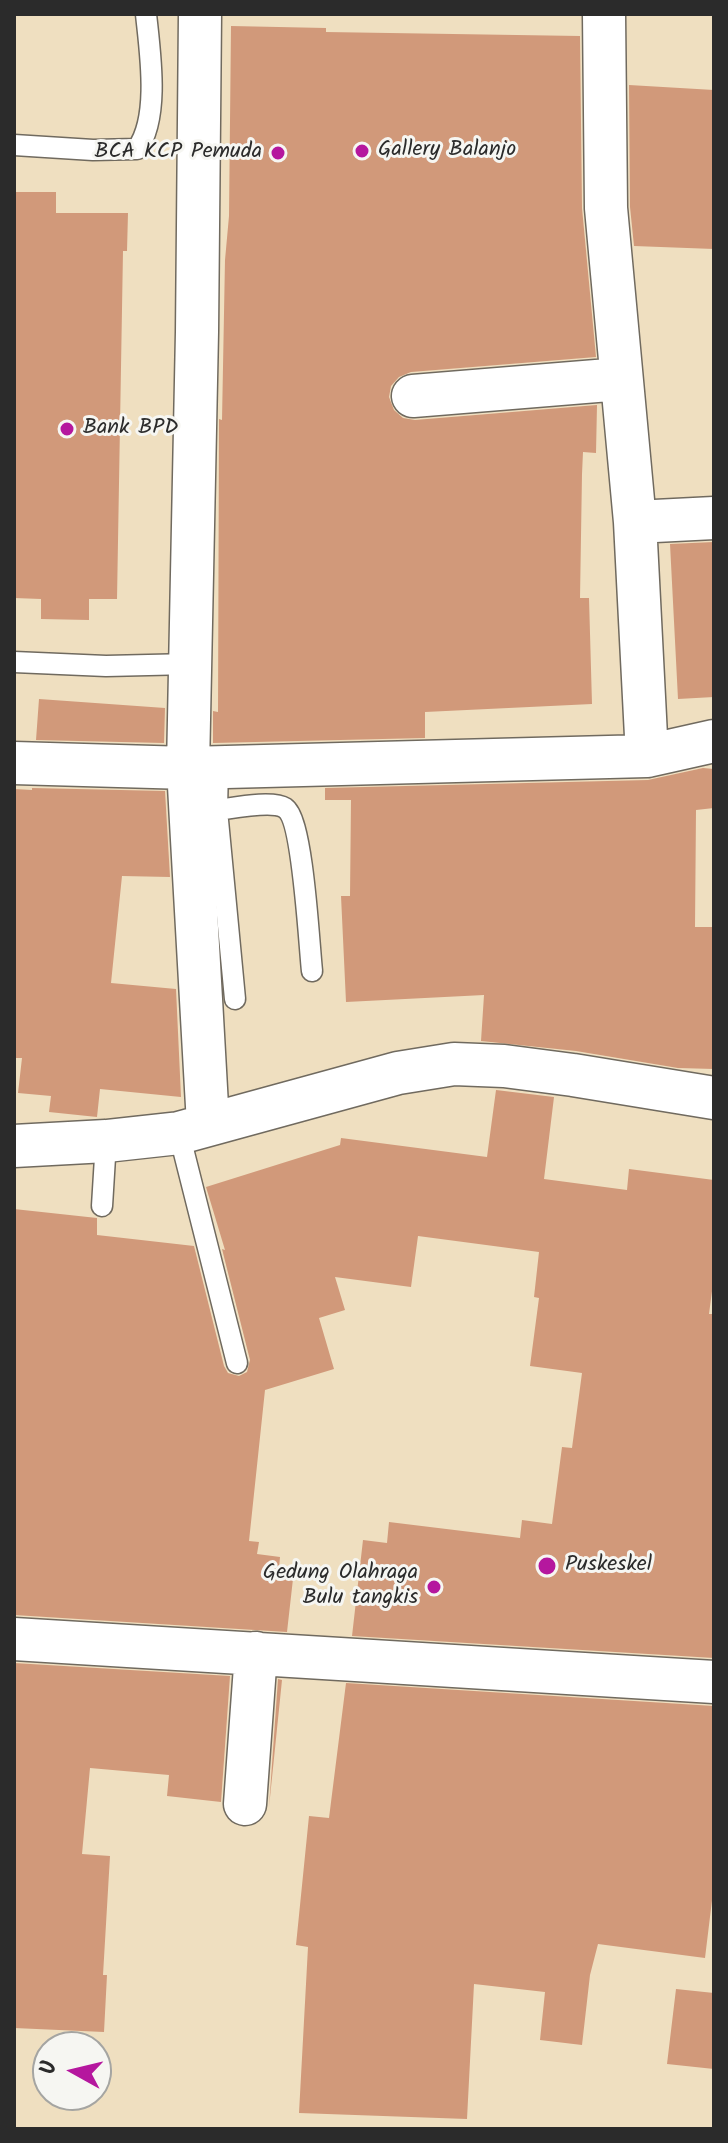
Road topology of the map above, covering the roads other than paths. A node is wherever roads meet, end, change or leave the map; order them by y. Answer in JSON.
{"nodes":[{"id":1,"x":146,"y":14,"type":"edge"},
{"id":2,"x":200,"y":14,"type":"edge"},
{"id":3,"x":604,"y":14,"type":"edge"},
{"id":4,"x":14,"y":145,"type":"edge"},
{"id":5,"x":621,"y":379,"type":"junction"},
{"id":6,"x":413,"y":396,"type":"dead end"},
{"id":7,"x":714,"y":518,"type":"edge"},
{"id":8,"x":635,"y":522,"type":"junction"},
{"id":9,"x":14,"y":662,"type":"edge"},
{"id":10,"x":191,"y":664,"type":"junction"},
{"id":11,"x":714,"y":741,"type":"edge"},
{"id":12,"x":647,"y":756,"type":"junction"},
{"id":13,"x":14,"y":763,"type":"edge"},
{"id":14,"x":203,"y":767,"type":"junction"},
{"id":15,"x":217,"y":810,"type":"junction"},
{"id":16,"x":312,"y":971,"type":"dead end"},
{"id":17,"x":235,"y":999,"type":"dead end"},
{"id":18,"x":714,"y":1098,"type":"edge"},
{"id":19,"x":194,"y":1128,"type":"junction"},
{"id":20,"x":106,"y":1141,"type":"junction"},
{"id":21,"x":14,"y":1146,"type":"edge"},
{"id":22,"x":102,"y":1206,"type":"dead end"},
{"id":23,"x":237,"y":1363,"type":"dead end"},
{"id":24,"x":14,"y":1639,"type":"edge"},
{"id":25,"x":256,"y":1653,"type":"junction"},
{"id":26,"x":714,"y":1682,"type":"edge"},
{"id":27,"x":245,"y":1804,"type":"dead end"}],
"edges":[{"from":1,"to":4,"type":"lane"},
{"from":2,"to":10,"type":"street"},
{"from":3,"to":5,"type":"street"},
{"from":5,"to":6,"type":"street"},
{"from":5,"to":8,"type":"street"},
{"from":7,"to":8,"type":"street"},
{"from":8,"to":12,"type":"street"},
{"from":9,"to":10,"type":"lane"},
{"from":10,"to":14,"type":"street"},
{"from":11,"to":12,"type":"street"},
{"from":12,"to":14,"type":"street"},
{"from":13,"to":14,"type":"street"},
{"from":14,"to":15,"type":"lane"},
{"from":14,"to":19,"type":"street"},
{"from":15,"to":16,"type":"lane"},
{"from":15,"to":17,"type":"lane"},
{"from":18,"to":19,"type":"street"},
{"from":19,"to":20,"type":"street"},
{"from":19,"to":23,"type":"lane"},
{"from":20,"to":21,"type":"street"},
{"from":20,"to":22,"type":"lane"},
{"from":24,"to":25,"type":"street"},
{"from":25,"to":26,"type":"street"},
{"from":25,"to":27,"type":"street"}]}
